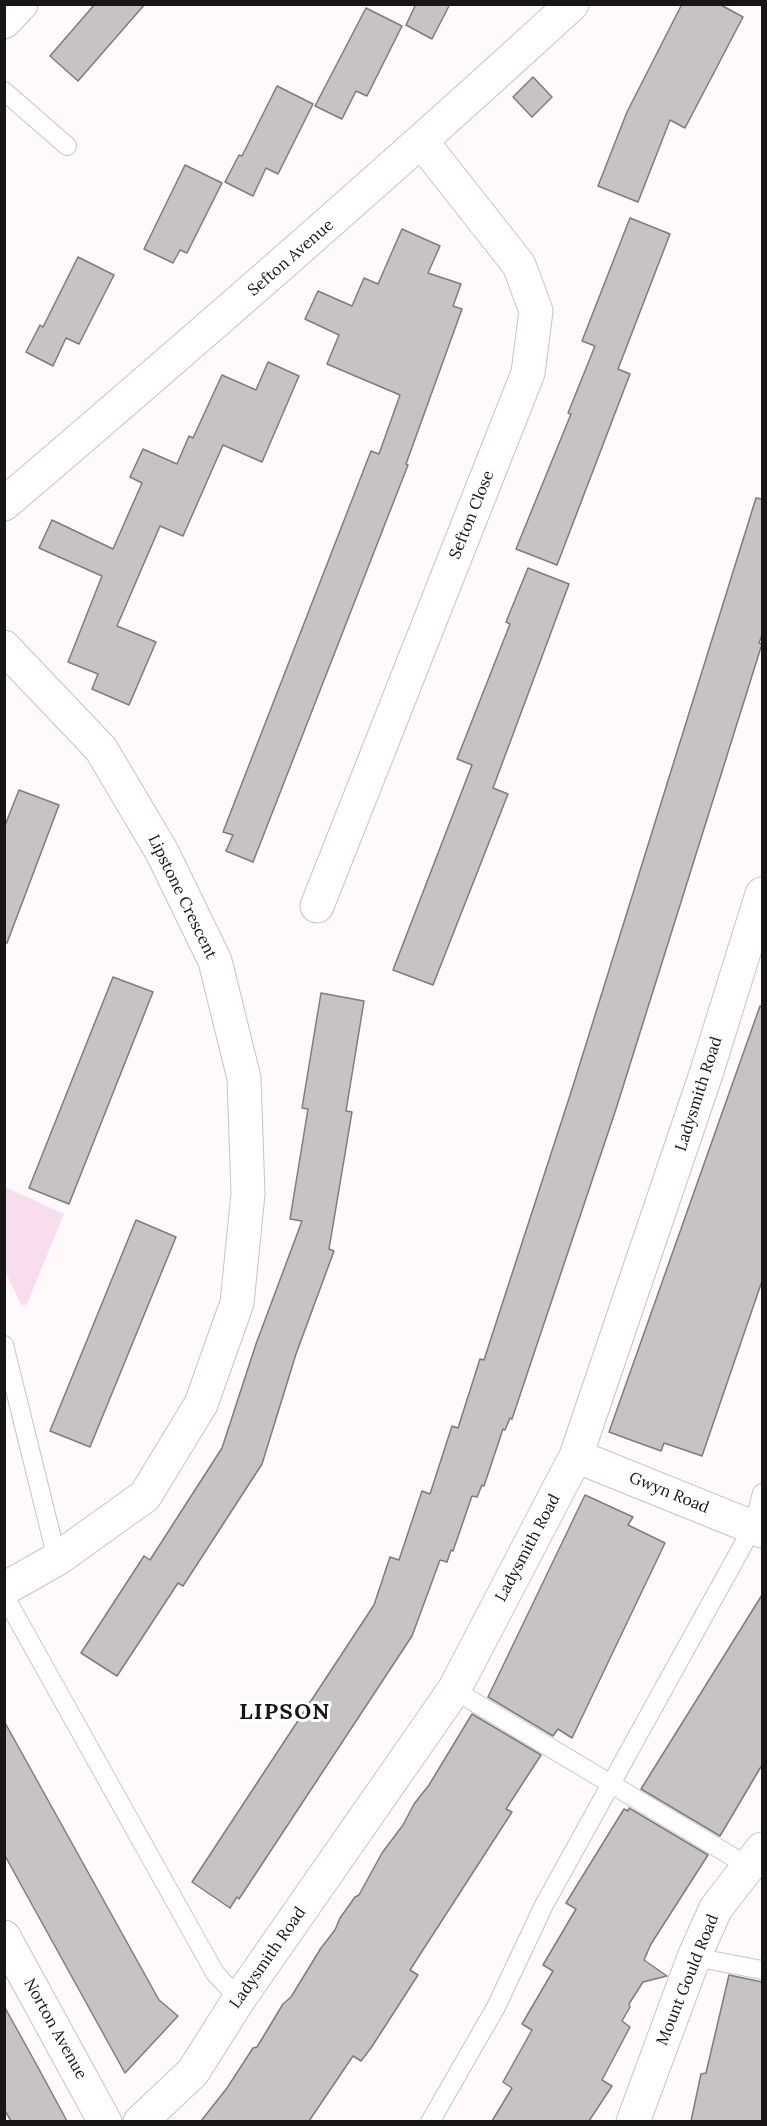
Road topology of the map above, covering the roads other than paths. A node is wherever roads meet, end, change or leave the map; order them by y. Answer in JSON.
{"nodes":[{"id":1,"x":21,"y":4,"type":"edge"},
{"id":2,"x":572,"y":4,"type":"edge"},
{"id":3,"x":4,"y":22,"type":"edge"},
{"id":4,"x":4,"y":91,"type":"edge"},
{"id":5,"x":422,"y":142,"type":"junction"},
{"id":6,"x":67,"y":146,"type":"dead end"},
{"id":7,"x":4,"y":504,"type":"edge"},
{"id":8,"x":4,"y":647,"type":"edge"},
{"id":9,"x":762,"y":894,"type":"edge"},
{"id":10,"x":317,"y":906,"type":"dead end"},
{"id":11,"x":4,"y":1345,"type":"edge"},
{"id":12,"x":576,"y":1456,"type":"junction"},
{"id":13,"x":762,"y":1493,"type":"edge"},
{"id":14,"x":758,"y":1529,"type":"edge"},
{"id":15,"x":57,"y":1559,"type":"junction"},
{"id":16,"x":4,"y":1589,"type":"edge"},
{"id":17,"x":4,"y":1595,"type":"edge"},
{"id":18,"x":454,"y":1690,"type":"junction"},
{"id":19,"x":612,"y":1784,"type":"junction"},
{"id":20,"x":755,"y":1857,"type":"edge"},
{"id":21,"x":4,"y":1937,"type":"edge"},
{"id":22,"x":694,"y":1957,"type":"junction"},
{"id":23,"x":762,"y":1970,"type":"edge"},
{"id":24,"x":239,"y":1999,"type":"junction"},
{"id":25,"x":105,"y":2121,"type":"edge"},
{"id":26,"x":140,"y":2121,"type":"edge"},
{"id":27,"x":430,"y":2121,"type":"edge"},
{"id":28,"x":633,"y":2121,"type":"edge"}],
"edges":[{"from":1,"to":3,"type":"street"},
{"from":2,"to":5,"type":"street","name":"Sefton Avenue"},
{"from":4,"to":6,"type":"lane"},
{"from":5,"to":7,"type":"street","name":"Sefton Avenue"},
{"from":5,"to":10,"type":"street","name":"Sefton Close"},
{"from":8,"to":15,"type":"street","name":"Lipstone Crescent"},
{"from":9,"to":12,"type":"street","name":"Ladysmith Road"},
{"from":11,"to":15,"type":"lane"},
{"from":12,"to":14,"type":"street","name":"Gwyn Road"},
{"from":12,"to":18,"type":"street","name":"Ladysmith Road"},
{"from":13,"to":14,"type":"lane"},
{"from":14,"to":19,"type":"lane"},
{"from":15,"to":16,"type":"street","name":"Lipstone Crescent"},
{"from":17,"to":24,"type":"lane"},
{"from":18,"to":19,"type":"lane"},
{"from":18,"to":24,"type":"street","name":"Ladysmith Road"},
{"from":19,"to":20,"type":"lane"},
{"from":19,"to":27,"type":"lane"},
{"from":20,"to":22,"type":"street","name":"Mount Gould Road"},
{"from":21,"to":25,"type":"street","name":"Norton Avenue"},
{"from":22,"to":23,"type":"lane"},
{"from":22,"to":28,"type":"street","name":"Mount Gould Road"},
{"from":24,"to":26,"type":"street","name":"Ladysmith Road"}]}
